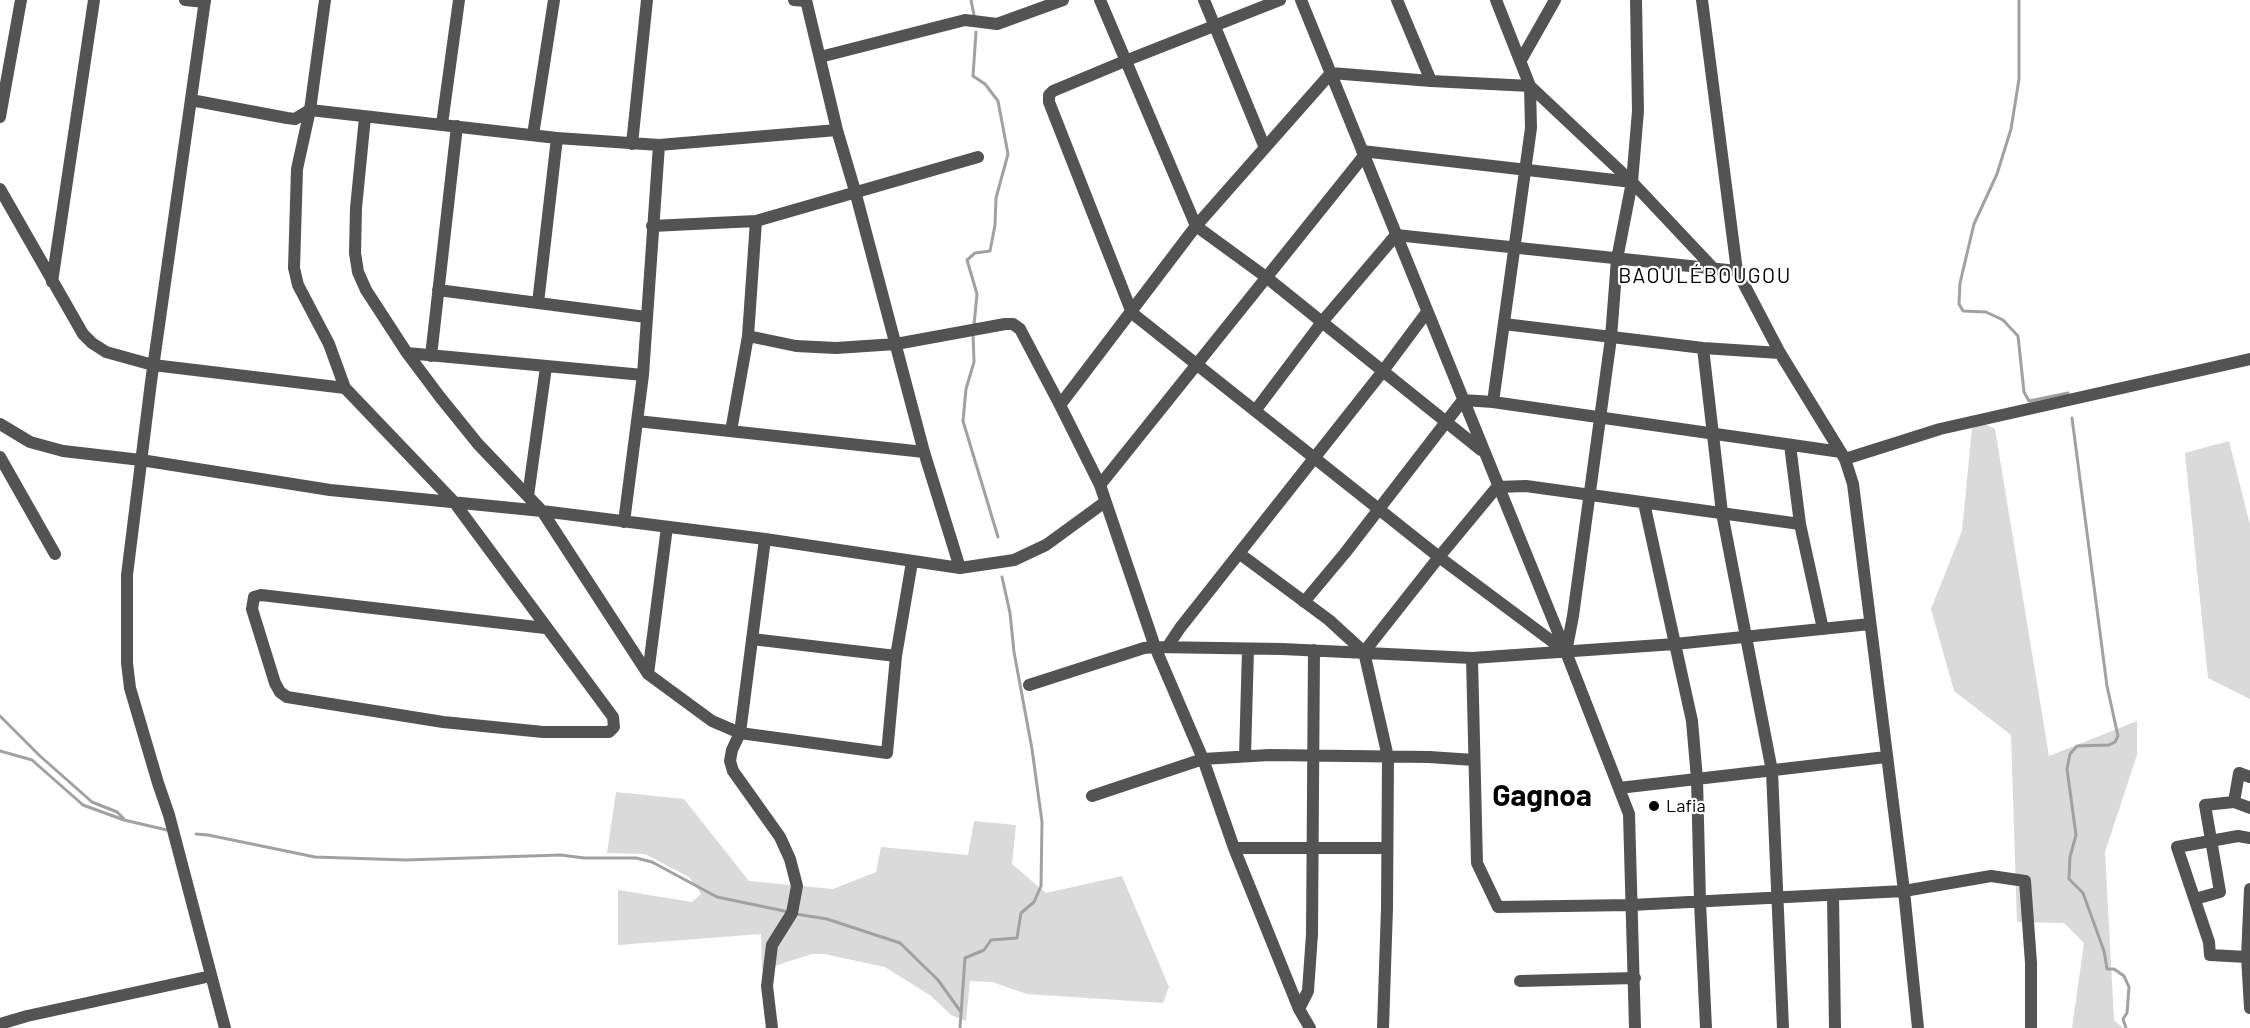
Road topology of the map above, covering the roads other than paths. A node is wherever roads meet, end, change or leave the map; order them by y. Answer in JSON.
{"nodes":[{"id":1,"x":21,"y":0,"type":"edge"},
{"id":2,"x":94,"y":0,"type":"edge"},
{"id":3,"x":185,"y":0,"type":"edge"},
{"id":4,"x":325,"y":0,"type":"edge"},
{"id":5,"x":459,"y":0,"type":"edge"},
{"id":6,"x":554,"y":0,"type":"edge"},
{"id":7,"x":647,"y":0,"type":"edge"},
{"id":8,"x":802,"y":0,"type":"edge"},
{"id":9,"x":1063,"y":0,"type":"edge"},
{"id":10,"x":1100,"y":0,"type":"edge"},
{"id":11,"x":1204,"y":0,"type":"edge"},
{"id":12,"x":1280,"y":0,"type":"edge"},
{"id":13,"x":1301,"y":0,"type":"edge"},
{"id":14,"x":1397,"y":0,"type":"edge"},
{"id":15,"x":1496,"y":0,"type":"edge"},
{"id":16,"x":1555,"y":0,"type":"edge"},
{"id":17,"x":1636,"y":0,"type":"edge"},
{"id":18,"x":1702,"y":0,"type":"edge"},
{"id":19,"x":205,"y":1,"type":"edge"},
{"id":20,"x":1215,"y":27,"type":"junction"},
{"id":21,"x":820,"y":57,"type":"junction"},
{"id":22,"x":1521,"y":60,"type":"junction"},
{"id":23,"x":1125,"y":61,"type":"junction"},
{"id":24,"x":1331,"y":73,"type":"junction"},
{"id":25,"x":1431,"y":81,"type":"junction"},
{"id":26,"x":1530,"y":86,"type":"junction"},
{"id":27,"x":190,"y":100,"type":"junction"},
{"id":28,"x":310,"y":110,"type":"junction"},
{"id":29,"x":0,"y":117,"type":"edge"},
{"id":30,"x":365,"y":117,"type":"junction"},
{"id":31,"x":442,"y":124,"type":"junction"},
{"id":32,"x":457,"y":126,"type":"junction"},
{"id":33,"x":837,"y":130,"type":"junction"},
{"id":34,"x":533,"y":135,"type":"junction"},
{"id":35,"x":557,"y":138,"type":"junction"},
{"id":36,"x":632,"y":144,"type":"junction"},
{"id":37,"x":659,"y":145,"type":"junction"},
{"id":38,"x":1265,"y":148,"type":"junction"},
{"id":39,"x":1363,"y":154,"type":"junction"},
{"id":40,"x":978,"y":157,"type":"dead end"},
{"id":41,"x":1526,"y":171,"type":"junction"},
{"id":42,"x":1632,"y":182,"type":"junction"},
{"id":43,"x":0,"y":189,"type":"edge"},
{"id":44,"x":855,"y":191,"type":"junction"},
{"id":45,"x":756,"y":220,"type":"junction"},
{"id":46,"x":652,"y":226,"type":"junction"},
{"id":47,"x":1196,"y":226,"type":"junction"},
{"id":48,"x":1396,"y":235,"type":"junction"},
{"id":49,"x":1515,"y":249,"type":"junction"},
{"id":50,"x":1617,"y":259,"type":"junction"},
{"id":51,"x":1714,"y":268,"type":"junction"},
{"id":52,"x":1737,"y":271,"type":"junction"},
{"id":53,"x":1266,"y":277,"type":"junction"},
{"id":54,"x":52,"y":282,"type":"junction"},
{"id":55,"x":438,"y":290,"type":"junction"},
{"id":56,"x":538,"y":303,"type":"junction"},
{"id":57,"x":1427,"y":312,"type":"junction"},
{"id":58,"x":1132,"y":313,"type":"junction"},
{"id":59,"x":646,"y":317,"type":"junction"},
{"id":60,"x":1322,"y":322,"type":"junction"},
{"id":61,"x":1504,"y":324,"type":"junction"},
{"id":62,"x":747,"y":336,"type":"junction"},
{"id":63,"x":1611,"y":338,"type":"junction"},
{"id":64,"x":896,"y":344,"type":"junction"},
{"id":65,"x":1703,"y":348,"type":"junction"},
{"id":66,"x":407,"y":353,"type":"junction"},
{"id":67,"x":1780,"y":353,"type":"junction"},
{"id":68,"x":431,"y":356,"type":"junction"},
{"id":69,"x":2250,"y":359,"type":"edge"},
{"id":70,"x":1197,"y":364,"type":"junction"},
{"id":71,"x":153,"y":365,"type":"junction"},
{"id":72,"x":546,"y":367,"type":"junction"},
{"id":73,"x":1383,"y":371,"type":"junction"},
{"id":74,"x":643,"y":375,"type":"junction"},
{"id":75,"x":345,"y":388,"type":"junction"},
{"id":76,"x":1463,"y":400,"type":"junction"},
{"id":77,"x":1492,"y":402,"type":"junction"},
{"id":78,"x":1060,"y":405,"type":"junction"},
{"id":79,"x":1255,"y":411,"type":"junction"},
{"id":80,"x":1600,"y":419,"type":"junction"},
{"id":81,"x":637,"y":421,"type":"junction"},
{"id":82,"x":1446,"y":421,"type":"junction"},
{"id":83,"x":0,"y":425,"type":"edge"},
{"id":84,"x":731,"y":431,"type":"junction"},
{"id":85,"x":1714,"y":434,"type":"junction"},
{"id":86,"x":1790,"y":445,"type":"junction"},
{"id":87,"x":924,"y":452,"type":"junction"},
{"id":88,"x":1483,"y":452,"type":"junction"},
{"id":89,"x":1843,"y":456,"type":"junction"},
{"id":90,"x":0,"y":457,"type":"edge"},
{"id":91,"x":1315,"y":458,"type":"junction"},
{"id":92,"x":141,"y":460,"type":"junction"},
{"id":93,"x":1100,"y":485,"type":"junction"},
{"id":94,"x":1497,"y":487,"type":"junction"},
{"id":95,"x":528,"y":496,"type":"junction"},
{"id":96,"x":1590,"y":496,"type":"junction"},
{"id":97,"x":454,"y":502,"type":"junction"},
{"id":98,"x":1105,"y":502,"type":"junction"},
{"id":99,"x":1644,"y":503,"type":"junction"},
{"id":100,"x":1379,"y":509,"type":"junction"},
{"id":101,"x":542,"y":511,"type":"junction"},
{"id":102,"x":1722,"y":513,"type":"junction"},
{"id":103,"x":624,"y":522,"type":"junction"},
{"id":104,"x":1800,"y":524,"type":"junction"},
{"id":105,"x":667,"y":526,"type":"junction"},
{"id":106,"x":765,"y":539,"type":"junction"},
{"id":107,"x":55,"y":554,"type":"dead end"},
{"id":108,"x":1240,"y":554,"type":"junction"},
{"id":109,"x":1439,"y":557,"type":"junction"},
{"id":110,"x":912,"y":562,"type":"junction"},
{"id":111,"x":960,"y":568,"type":"junction"},
{"id":112,"x":1304,"y":602,"type":"junction"},
{"id":113,"x":1870,"y":624,"type":"junction"},
{"id":114,"x":545,"y":628,"type":"junction"},
{"id":115,"x":1823,"y":629,"type":"junction"},
{"id":116,"x":1746,"y":637,"type":"junction"},
{"id":117,"x":752,"y":639,"type":"junction"},
{"id":118,"x":1675,"y":644,"type":"junction"},
{"id":119,"x":1168,"y":646,"type":"junction"},
{"id":120,"x":1155,"y":647,"type":"junction"},
{"id":121,"x":1248,"y":649,"type":"junction"},
{"id":122,"x":1314,"y":650,"type":"junction"},
{"id":123,"x":1364,"y":652,"type":"junction"},
{"id":124,"x":1566,"y":652,"type":"junction"},
{"id":125,"x":896,"y":656,"type":"junction"},
{"id":126,"x":1472,"y":658,"type":"junction"},
{"id":127,"x":648,"y":674,"type":"junction"},
{"id":128,"x":1029,"y":685,"type":"dead end"},
{"id":129,"x":740,"y":733,"type":"junction"},
{"id":130,"x":1245,"y":756,"type":"junction"},
{"id":131,"x":1314,"y":756,"type":"junction"},
{"id":132,"x":1388,"y":757,"type":"junction"},
{"id":133,"x":1886,"y":757,"type":"junction"},
{"id":134,"x":1203,"y":759,"type":"junction"},
{"id":135,"x":1474,"y":760,"type":"junction"},
{"id":136,"x":1772,"y":771,"type":"junction"},
{"id":137,"x":2250,"y":777,"type":"edge"},
{"id":138,"x":1697,"y":779,"type":"junction"},
{"id":139,"x":1619,"y":788,"type":"junction"},
{"id":140,"x":1092,"y":796,"type":"dead end"},
{"id":141,"x":2234,"y":802,"type":"junction"},
{"id":142,"x":2250,"y":808,"type":"edge"},
{"id":143,"x":2250,"y":838,"type":"edge"},
{"id":144,"x":2210,"y":840,"type":"junction"},
{"id":145,"x":1234,"y":848,"type":"junction"},
{"id":146,"x":1312,"y":848,"type":"junction"},
{"id":147,"x":1387,"y":848,"type":"junction"},
{"id":148,"x":2250,"y":889,"type":"edge"},
{"id":149,"x":1904,"y":891,"type":"junction"},
{"id":150,"x":1833,"y":895,"type":"junction"},
{"id":151,"x":1778,"y":898,"type":"junction"},
{"id":152,"x":2195,"y":899,"type":"junction"},
{"id":153,"x":1700,"y":902,"type":"junction"},
{"id":154,"x":1631,"y":905,"type":"junction"},
{"id":155,"x":2247,"y":957,"type":"junction"},
{"id":156,"x":211,"y":976,"type":"junction"},
{"id":157,"x":1635,"y":978,"type":"junction"},
{"id":158,"x":1520,"y":981,"type":"dead end"},
{"id":159,"x":2250,"y":1008,"type":"edge"},
{"id":160,"x":1299,"y":1009,"type":"junction"},
{"id":161,"x":0,"y":1024,"type":"edge"},
{"id":162,"x":225,"y":1028,"type":"edge"},
{"id":163,"x":772,"y":1028,"type":"edge"},
{"id":164,"x":1310,"y":1028,"type":"edge"},
{"id":165,"x":1383,"y":1028,"type":"edge"},
{"id":166,"x":1635,"y":1028,"type":"edge"},
{"id":167,"x":1706,"y":1028,"type":"edge"},
{"id":168,"x":1783,"y":1028,"type":"edge"},
{"id":169,"x":1835,"y":1028,"type":"edge"},
{"id":170,"x":1918,"y":1028,"type":"edge"},
{"id":171,"x":2031,"y":1028,"type":"edge"}],
"edges":[{"from":1,"to":29,"type":"street"},
{"from":2,"to":54,"type":"street"},
{"from":3,"to":19,"type":"street"},
{"from":4,"to":28,"type":"street"},
{"from":5,"to":31,"type":"street"},
{"from":6,"to":34,"type":"street"},
{"from":7,"to":36,"type":"street"},
{"from":8,"to":21,"type":"street"},
{"from":9,"to":21,"type":"street"},
{"from":10,"to":23,"type":"street"},
{"from":11,"to":20,"type":"street"},
{"from":12,"to":20,"type":"street"},
{"from":13,"to":24,"type":"street"},
{"from":14,"to":25,"type":"street"},
{"from":15,"to":22,"type":"street"},
{"from":16,"to":22,"type":"street"},
{"from":17,"to":42,"type":"street"},
{"from":18,"to":52,"type":"street"},
{"from":19,"to":27,"type":"street"},
{"from":20,"to":23,"type":"street"},
{"from":20,"to":38,"type":"street"},
{"from":21,"to":33,"type":"street"},
{"from":22,"to":26,"type":"street"},
{"from":23,"to":47,"type":"street"},
{"from":23,"to":58,"type":"street"},
{"from":24,"to":25,"type":"street"},
{"from":24,"to":38,"type":"street"},
{"from":24,"to":39,"type":"street"},
{"from":25,"to":26,"type":"street"},
{"from":26,"to":41,"type":"street"},
{"from":26,"to":42,"type":"street"},
{"from":27,"to":28,"type":"street"},
{"from":27,"to":71,"type":"street"},
{"from":28,"to":30,"type":"street"},
{"from":28,"to":75,"type":"street"},
{"from":30,"to":31,"type":"street"},
{"from":30,"to":66,"type":"street"},
{"from":31,"to":32,"type":"street"},
{"from":32,"to":34,"type":"street"},
{"from":32,"to":55,"type":"street"},
{"from":33,"to":37,"type":"street"},
{"from":33,"to":44,"type":"street"},
{"from":34,"to":35,"type":"street"},
{"from":35,"to":36,"type":"street"},
{"from":35,"to":56,"type":"street"},
{"from":36,"to":37,"type":"street"},
{"from":37,"to":46,"type":"street"},
{"from":38,"to":47,"type":"street"},
{"from":39,"to":41,"type":"street"},
{"from":39,"to":48,"type":"street"},
{"from":39,"to":53,"type":"street"},
{"from":40,"to":44,"type":"street"},
{"from":41,"to":42,"type":"street"},
{"from":41,"to":49,"type":"street"},
{"from":42,"to":50,"type":"street"},
{"from":42,"to":51,"type":"street"},
{"from":43,"to":54,"type":"street"},
{"from":44,"to":45,"type":"street"},
{"from":44,"to":64,"type":"street"},
{"from":45,"to":46,"type":"street"},
{"from":45,"to":62,"type":"street"},
{"from":46,"to":59,"type":"street"},
{"from":47,"to":53,"type":"street"},
{"from":47,"to":58,"type":"street"},
{"from":48,"to":49,"type":"street"},
{"from":48,"to":57,"type":"street"},
{"from":48,"to":60,"type":"street"},
{"from":49,"to":50,"type":"street"},
{"from":49,"to":61,"type":"street"},
{"from":50,"to":51,"type":"street"},
{"from":50,"to":63,"type":"street"},
{"from":51,"to":52,"type":"street"},
{"from":52,"to":67,"type":"street"},
{"from":53,"to":60,"type":"street"},
{"from":53,"to":70,"type":"street"},
{"from":54,"to":71,"type":"street"},
{"from":55,"to":56,"type":"street"},
{"from":55,"to":68,"type":"street"},
{"from":56,"to":59,"type":"street"},
{"from":57,"to":73,"type":"street"},
{"from":57,"to":76,"type":"street"},
{"from":58,"to":70,"type":"street"},
{"from":58,"to":78,"type":"street"},
{"from":59,"to":74,"type":"street"},
{"from":60,"to":73,"type":"street"},
{"from":60,"to":79,"type":"street"},
{"from":61,"to":63,"type":"street"},
{"from":61,"to":77,"type":"street"},
{"from":62,"to":64,"type":"street"},
{"from":62,"to":84,"type":"street"},
{"from":63,"to":65,"type":"street"},
{"from":63,"to":80,"type":"street"},
{"from":64,"to":78,"type":"street"},
{"from":64,"to":87,"type":"street"},
{"from":65,"to":67,"type":"street"},
{"from":65,"to":85,"type":"street"},
{"from":66,"to":68,"type":"street"},
{"from":66,"to":95,"type":"street"},
{"from":67,"to":89,"type":"street"},
{"from":68,"to":72,"type":"street"},
{"from":69,"to":89,"type":"street"},
{"from":70,"to":79,"type":"street"},
{"from":70,"to":93,"type":"street"},
{"from":71,"to":75,"type":"street"},
{"from":71,"to":92,"type":"street"},
{"from":72,"to":74,"type":"street"},
{"from":72,"to":95,"type":"street"},
{"from":73,"to":82,"type":"street"},
{"from":73,"to":91,"type":"street"},
{"from":74,"to":81,"type":"street"},
{"from":75,"to":97,"type":"street"},
{"from":76,"to":77,"type":"street"},
{"from":76,"to":82,"type":"street"},
{"from":76,"to":88,"type":"street"},
{"from":77,"to":80,"type":"street"},
{"from":78,"to":93,"type":"street"},
{"from":79,"to":91,"type":"street"},
{"from":80,"to":85,"type":"street"},
{"from":80,"to":96,"type":"street"},
{"from":81,"to":84,"type":"street"},
{"from":81,"to":103,"type":"street"},
{"from":82,"to":88,"type":"street"},
{"from":82,"to":100,"type":"street"},
{"from":83,"to":92,"type":"street"},
{"from":84,"to":87,"type":"street"},
{"from":85,"to":86,"type":"street"},
{"from":85,"to":102,"type":"street"},
{"from":86,"to":89,"type":"street"},
{"from":86,"to":104,"type":"street"},
{"from":87,"to":111,"type":"street"},
{"from":88,"to":94,"type":"street"},
{"from":89,"to":113,"type":"street"},
{"from":90,"to":107,"type":"street"},
{"from":91,"to":100,"type":"street"},
{"from":91,"to":108,"type":"street"},
{"from":92,"to":97,"type":"street"},
{"from":92,"to":156,"type":"street"},
{"from":93,"to":98,"type":"street"},
{"from":94,"to":96,"type":"street"},
{"from":94,"to":109,"type":"street"},
{"from":94,"to":124,"type":"street"},
{"from":95,"to":101,"type":"street"},
{"from":96,"to":99,"type":"street"},
{"from":96,"to":124,"type":"street"},
{"from":97,"to":101,"type":"street"},
{"from":97,"to":114,"type":"street"},
{"from":98,"to":111,"type":"street"},
{"from":98,"to":120,"type":"street"},
{"from":99,"to":102,"type":"street"},
{"from":99,"to":118,"type":"street"},
{"from":100,"to":109,"type":"street"},
{"from":100,"to":112,"type":"street"},
{"from":101,"to":103,"type":"street"},
{"from":101,"to":127,"type":"street"},
{"from":102,"to":104,"type":"street"},
{"from":102,"to":116,"type":"street"},
{"from":103,"to":105,"type":"street"},
{"from":104,"to":115,"type":"street"},
{"from":105,"to":106,"type":"street"},
{"from":105,"to":127,"type":"street"},
{"from":106,"to":110,"type":"street"},
{"from":106,"to":117,"type":"street"},
{"from":108,"to":112,"type":"street"},
{"from":108,"to":119,"type":"street"},
{"from":109,"to":123,"type":"street"},
{"from":109,"to":124,"type":"street"},
{"from":110,"to":111,"type":"street"},
{"from":110,"to":125,"type":"street"},
{"from":112,"to":123,"type":"street"},
{"from":113,"to":115,"type":"street"},
{"from":113,"to":133,"type":"street"},
{"from":114,"to":114,"type":"street"},
{"from":115,"to":116,"type":"street"},
{"from":116,"to":118,"type":"street"},
{"from":116,"to":136,"type":"street"},
{"from":117,"to":125,"type":"street"},
{"from":117,"to":129,"type":"street"},
{"from":118,"to":124,"type":"street"},
{"from":118,"to":138,"type":"street"},
{"from":119,"to":120,"type":"street"},
{"from":119,"to":121,"type":"street"},
{"from":120,"to":128,"type":"street"},
{"from":120,"to":134,"type":"street"},
{"from":121,"to":122,"type":"street"},
{"from":121,"to":130,"type":"street"},
{"from":122,"to":123,"type":"street"},
{"from":122,"to":131,"type":"street"},
{"from":123,"to":126,"type":"street"},
{"from":123,"to":132,"type":"street"},
{"from":124,"to":126,"type":"street"},
{"from":124,"to":139,"type":"street"},
{"from":125,"to":129,"type":"street"},
{"from":126,"to":135,"type":"street"},
{"from":127,"to":129,"type":"street"},
{"from":129,"to":163,"type":"street"},
{"from":130,"to":131,"type":"street"},
{"from":130,"to":134,"type":"street"},
{"from":131,"to":132,"type":"street"},
{"from":131,"to":146,"type":"street"},
{"from":132,"to":135,"type":"street"},
{"from":132,"to":147,"type":"street"},
{"from":133,"to":136,"type":"street"},
{"from":133,"to":149,"type":"street"},
{"from":134,"to":140,"type":"street"},
{"from":134,"to":145,"type":"street"},
{"from":135,"to":154,"type":"street"},
{"from":136,"to":138,"type":"street"},
{"from":136,"to":151,"type":"street"},
{"from":137,"to":141,"type":"street"},
{"from":138,"to":139,"type":"street"},
{"from":138,"to":153,"type":"street"},
{"from":139,"to":154,"type":"street"},
{"from":141,"to":142,"type":"street"},
{"from":141,"to":144,"type":"street"},
{"from":143,"to":144,"type":"street"},
{"from":144,"to":152,"type":"street"},
{"from":144,"to":152,"type":"street"},
{"from":145,"to":146,"type":"street"},
{"from":145,"to":160,"type":"street"},
{"from":146,"to":147,"type":"street"},
{"from":146,"to":160,"type":"street"},
{"from":147,"to":165,"type":"street"},
{"from":148,"to":155,"type":"street"},
{"from":149,"to":150,"type":"street"},
{"from":149,"to":170,"type":"street"},
{"from":149,"to":171,"type":"street"},
{"from":150,"to":151,"type":"street"},
{"from":150,"to":169,"type":"street"},
{"from":151,"to":153,"type":"street"},
{"from":151,"to":168,"type":"street"},
{"from":152,"to":155,"type":"street"},
{"from":153,"to":154,"type":"street"},
{"from":153,"to":167,"type":"street"},
{"from":154,"to":157,"type":"street"},
{"from":155,"to":159,"type":"street"},
{"from":156,"to":161,"type":"street"},
{"from":156,"to":162,"type":"street"},
{"from":157,"to":158,"type":"street"},
{"from":157,"to":166,"type":"street"},
{"from":160,"to":164,"type":"street"}]}
